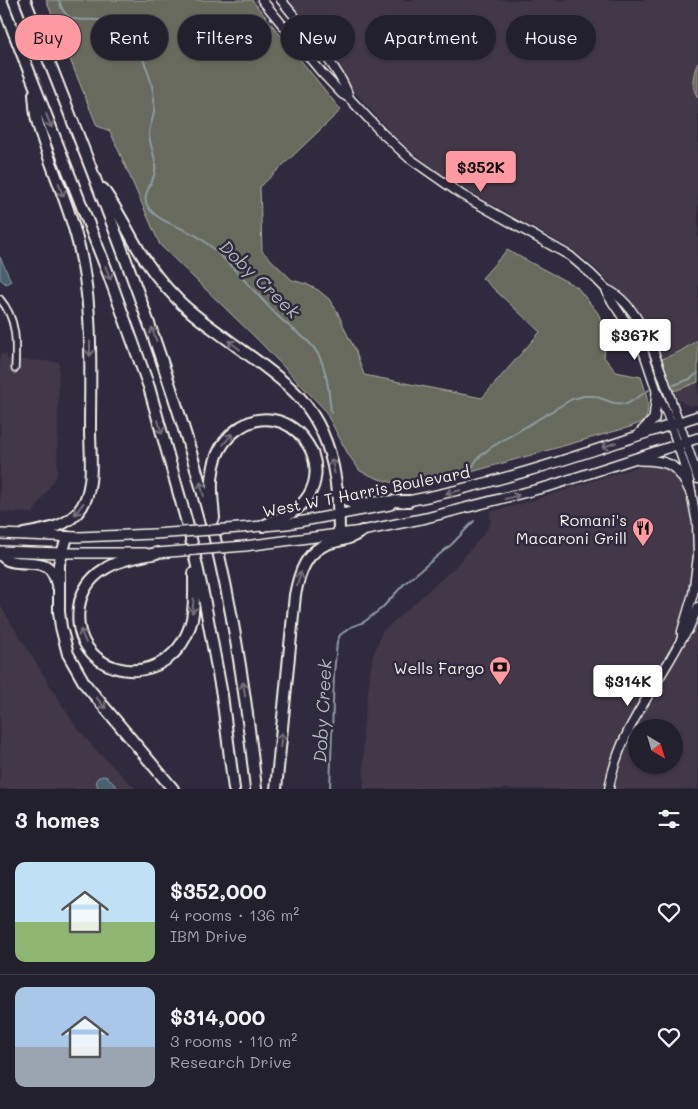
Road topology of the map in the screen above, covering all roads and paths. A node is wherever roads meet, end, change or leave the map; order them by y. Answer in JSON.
{"nodes":[{"id":1,"x":1,"y":0,"type":"edge"},
{"id":2,"x":25,"y":0,"type":"edge"},
{"id":3,"x":262,"y":0,"type":"edge"},
{"id":4,"x":280,"y":0,"type":"edge"},
{"id":5,"x":31,"y":76,"type":"junction"},
{"id":6,"x":350,"y":98,"type":"junction"},
{"id":7,"x":95,"y":178,"type":"junction"},
{"id":8,"x":606,"y":289,"type":"junction"},
{"id":9,"x":0,"y":299,"type":"edge"},
{"id":10,"x":15,"y":370,"type":"dead end"},
{"id":11,"x":657,"y":392,"type":"junction"},
{"id":12,"x":698,"y":416,"type":"edge"},
{"id":13,"x":675,"y":424,"type":"junction"},
{"id":14,"x":638,"y":435,"type":"junction"},
{"id":15,"x":698,"y":438,"type":"edge"},
{"id":16,"x":682,"y":443,"type":"junction"},
{"id":17,"x":631,"y":460,"type":"junction"},
{"id":18,"x":698,"y":479,"type":"edge"},
{"id":19,"x":336,"y":487,"type":"junction"},
{"id":20,"x":691,"y":494,"type":"junction"},
{"id":21,"x":409,"y":501,"type":"junction"},
{"id":22,"x":339,"y":514,"type":"junction"},
{"id":23,"x":263,"y":526,"type":"junction"},
{"id":24,"x":362,"y":531,"type":"junction"},
{"id":25,"x":338,"y":533,"type":"junction"},
{"id":26,"x":0,"y":534,"type":"edge"},
{"id":27,"x":24,"y":534,"type":"junction"},
{"id":28,"x":215,"y":536,"type":"junction"},
{"id":29,"x":68,"y":537,"type":"junction"},
{"id":30,"x":0,"y":553,"type":"edge"},
{"id":31,"x":62,"y":553,"type":"junction"},
{"id":32,"x":157,"y":553,"type":"junction"},
{"id":33,"x":194,"y":557,"type":"junction"},
{"id":34,"x":59,"y":596,"type":"junction"},
{"id":35,"x":698,"y":606,"type":"edge"},
{"id":36,"x":682,"y":638,"type":"junction"},
{"id":37,"x":173,"y":789,"type":"edge"},
{"id":38,"x":234,"y":789,"type":"edge"},
{"id":39,"x":256,"y":789,"type":"edge"},
{"id":40,"x":276,"y":789,"type":"edge"},
{"id":41,"x":609,"y":789,"type":"edge"}],
"edges":[{"from":1,"to":5,"type":"highway"},
{"from":2,"to":7,"type":"highway"},
{"from":3,"to":6,"type":"street"},
{"from":4,"to":6,"type":"street"},
{"from":5,"to":27,"type":"highway","one_way":true},
{"from":5,"to":33,"type":"highway","one_way":true},
{"from":6,"to":8,"type":"street"},
{"from":19,"to":7,"type":"highway","one_way":true},
{"from":28,"to":7,"type":"highway","one_way":true},
{"from":8,"to":11,"type":"street"},
{"from":8,"to":13,"type":"street"},
{"from":9,"to":10,"type":"street"},
{"from":11,"to":13,"type":"street"},
{"from":11,"to":14,"type":"main road"},
{"from":12,"to":13,"type":"main road","name":"West W T Harris Boulevard"},
{"from":13,"to":14,"type":"main road","name":"West W T Harris Boulevard"},
{"from":13,"to":16,"type":"street"},
{"from":14,"to":21,"type":"main road","name":"West W T Harris Boulevard","one_way":true},
{"from":15,"to":16,"type":"main road","name":"West W T Harris Boulevard"},
{"from":16,"to":17,"type":"main road","name":"West W T Harris Boulevard"},
{"from":16,"to":18,"type":"street"},
{"from":16,"to":20,"type":"street"},
{"from":17,"to":20,"type":"main road"},
{"from":24,"to":17,"type":"main road","name":"West W T Harris Boulevard","one_way":true},
{"from":19,"to":21,"type":"highway"},
{"from":19,"to":22,"type":"highway"},
{"from":20,"to":36,"type":"street"},
{"from":21,"to":22,"type":"main road","name":"West W T Harris Boulevard"},
{"from":22,"to":23,"type":"main road","name":"West W T Harris Boulevard"},
{"from":22,"to":25,"type":"highway"},
{"from":28,"to":23,"type":"highway","one_way":true},
{"from":23,"to":29,"type":"main road","name":"West W T Harris Boulevard","bridge":true},
{"from":24,"to":25,"type":"main road","name":"West W T Harris Boulevard"},
{"from":40,"to":24,"type":"highway","one_way":true},
{"from":25,"to":32,"type":"main road","name":"West W T Harris Boulevard","bridge":true},
{"from":26,"to":27,"type":"main road","name":"West W T Harris Boulevard"},
{"from":27,"to":29,"type":"main road","name":"West W T Harris Boulevard"},
{"from":39,"to":28,"type":"highway","one_way":true},
{"from":29,"to":31,"type":"highway"},
{"from":30,"to":31,"type":"main road","name":"West W T Harris Boulevard"},
{"from":30,"to":34,"type":"highway"},
{"from":31,"to":32,"type":"main road","name":"West W T Harris Boulevard"},
{"from":31,"to":34,"type":"highway"},
{"from":33,"to":32,"type":"highway","one_way":true},
{"from":33,"to":38,"type":"highway"},
{"from":34,"to":37,"type":"highway","one_way":true},
{"from":35,"to":36,"type":"street"},
{"from":36,"to":41,"type":"street"}]}
